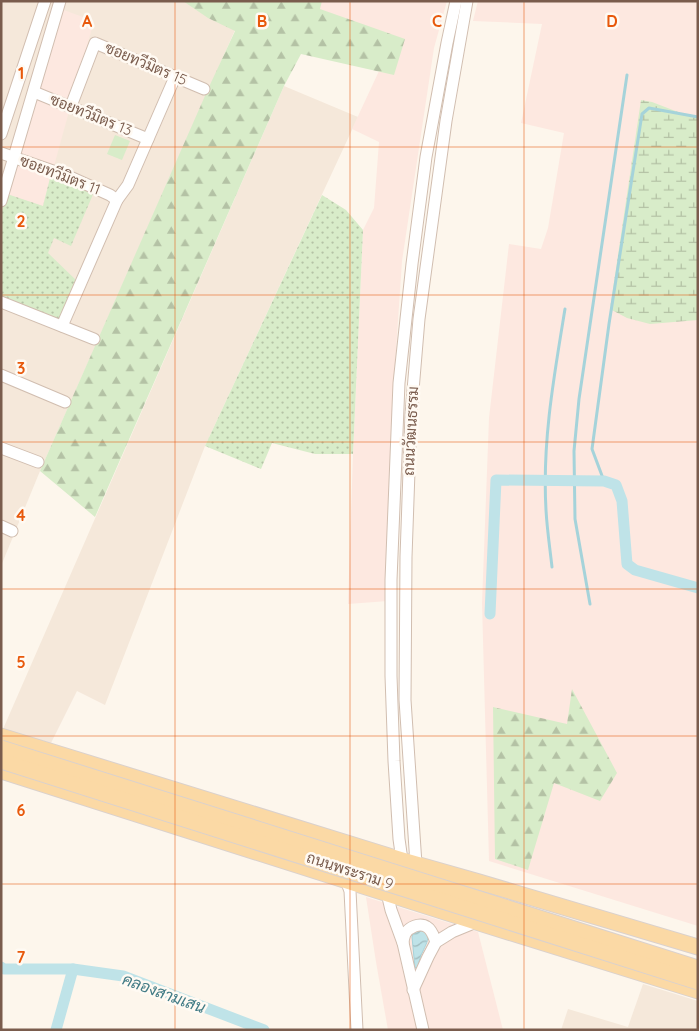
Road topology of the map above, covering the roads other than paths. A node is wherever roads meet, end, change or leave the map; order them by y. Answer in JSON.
{"nodes":[{"id":1,"x":45,"y":1,"type":"edge"},
{"id":2,"x":60,"y":1,"type":"edge"},
{"id":3,"x":456,"y":1,"type":"edge"},
{"id":4,"x":467,"y":1,"type":"edge"},
{"id":5,"x":40,"y":17,"type":"junction"},
{"id":6,"x":54,"y":22,"type":"junction"},
{"id":7,"x":176,"y":77,"type":"junction"},
{"id":8,"x":204,"y":89,"type":"dead end"},
{"id":9,"x":34,"y":92,"type":"junction"},
{"id":10,"x":437,"y":97,"type":"junction"},
{"id":11,"x":449,"y":100,"type":"junction"},
{"id":12,"x":71,"y":106,"type":"junction"},
{"id":13,"x":4,"y":114,"type":"edge"},
{"id":14,"x":25,"y":121,"type":"junction"},
{"id":15,"x":1,"y":134,"type":"edge"},
{"id":16,"x":148,"y":139,"type":"junction"},
{"id":17,"x":1,"y":154,"type":"edge"},
{"id":18,"x":15,"y":158,"type":"junction"},
{"id":19,"x":422,"y":186,"type":"junction"},
{"id":20,"x":437,"y":188,"type":"junction"},
{"id":21,"x":117,"y":200,"type":"junction"},
{"id":22,"x":1,"y":201,"type":"edge"},
{"id":23,"x":1,"y":302,"type":"edge"},
{"id":24,"x":62,"y":326,"type":"junction"},
{"id":25,"x":94,"y":339,"type":"dead end"},
{"id":26,"x":1,"y":376,"type":"edge"},
{"id":27,"x":399,"y":383,"type":"junction"},
{"id":28,"x":414,"y":386,"type":"junction"},
{"id":29,"x":65,"y":402,"type":"dead end"},
{"id":30,"x":1,"y":448,"type":"edge"},
{"id":31,"x":38,"y":462,"type":"dead end"},
{"id":32,"x":1,"y":526,"type":"edge"},
{"id":33,"x":12,"y":531,"type":"dead end"},
{"id":34,"x":1,"y":736,"type":"edge"},
{"id":35,"x":1,"y":748,"type":"edge"},
{"id":36,"x":1,"y":761,"type":"edge"},
{"id":37,"x":1,"y":772,"type":"edge"},
{"id":38,"x":409,"y":862,"type":"junction"},
{"id":39,"x":346,"y":880,"type":"junction"},
{"id":40,"x":387,"y":893,"type":"junction"},
{"id":41,"x":414,"y":902,"type":"junction"},
{"id":42,"x":476,"y":922,"type":"junction"},
{"id":43,"x":436,"y":942,"type":"junction"},
{"id":44,"x":403,"y":943,"type":"junction"},
{"id":45,"x":698,"y":947,"type":"edge"},
{"id":46,"x":698,"y":968,"type":"edge"},
{"id":47,"x":698,"y":982,"type":"edge"},
{"id":48,"x":413,"y":990,"type":"junction"},
{"id":49,"x":698,"y":990,"type":"edge"},
{"id":50,"x":357,"y":1030,"type":"edge"},
{"id":51,"x":423,"y":1030,"type":"edge"}],
"edges":[{"from":1,"to":5,"type":"street"},
{"from":2,"to":6,"type":"street"},
{"from":3,"to":10,"type":"street","name":"ถนนวัฒนธรรม"},
{"from":4,"to":11,"type":"street","name":"ถนนวัฒนธรรม"},
{"from":5,"to":6,"type":"street"},
{"from":5,"to":13,"type":"street"},
{"from":6,"to":9,"type":"street"},
{"from":7,"to":8,"type":"street","name":"ซอยทวีมิตร 15"},
{"from":7,"to":12,"type":"street","name":"ซอยทวีมิตร 15"},
{"from":7,"to":16,"type":"street"},
{"from":9,"to":12,"type":"street","name":"ซอยทวีมิตร 13"},
{"from":9,"to":14,"type":"street"},
{"from":10,"to":11,"type":"street"},
{"from":10,"to":19,"type":"street","name":"ถนนวัฒนธรรม"},
{"from":11,"to":20,"type":"street","name":"ถนนวัฒนธรรม"},
{"from":12,"to":16,"type":"street","name":"ซอยทวีมิตร 13"},
{"from":13,"to":14,"type":"street"},
{"from":13,"to":15,"type":"street"},
{"from":14,"to":18,"type":"street"},
{"from":16,"to":21,"type":"street"},
{"from":17,"to":18,"type":"street","name":"ซอยทวีมิตร 11"},
{"from":18,"to":21,"type":"street","name":"ซอยทวีมิตร 11"},
{"from":18,"to":22,"type":"street"},
{"from":19,"to":20,"type":"street"},
{"from":19,"to":27,"type":"street","name":"ถนนวัฒนธรรม"},
{"from":20,"to":28,"type":"street","name":"ถนนวัฒนธรรม"},
{"from":21,"to":24,"type":"street"},
{"from":23,"to":24,"type":"street"},
{"from":24,"to":25,"type":"street"},
{"from":26,"to":29,"type":"street"},
{"from":27,"to":28,"type":"street"},
{"from":27,"to":38,"type":"street","name":"ถนนวัฒนธรรม"},
{"from":28,"to":38,"type":"street","name":"ถนนวัฒนธรรม"},
{"from":30,"to":31,"type":"street"},
{"from":32,"to":33,"type":"street"},
{"from":34,"to":38,"type":"main road","name":"ถนนพระราม 9"},
{"from":35,"to":46,"type":"main road","name":"ถนนพระราม 9","bridge":true},
{"from":36,"to":47,"type":"main road","name":"ถนนพระราม 9","bridge":true},
{"from":37,"to":39,"type":"main road","name":"ถนนพระราม 9"},
{"from":38,"to":41,"type":"main road"},
{"from":38,"to":45,"type":"main road","name":"ถนนพระราม 9"},
{"from":39,"to":40,"type":"main road","name":"ถนนพระราม 9"},
{"from":39,"to":50,"type":"street"},
{"from":40,"to":41,"type":"main road","name":"ถนนพระราม 9"},
{"from":40,"to":44,"type":"street"},
{"from":41,"to":42,"type":"main road","name":"ถนนพระราม 9"},
{"from":42,"to":43,"type":"street"},
{"from":42,"to":49,"type":"main road","name":"ถนนพระราม 9"},
{"from":43,"to":44,"type":"street"},
{"from":43,"to":48,"type":"street"},
{"from":44,"to":48,"type":"street"},
{"from":48,"to":51,"type":"street"}]}
